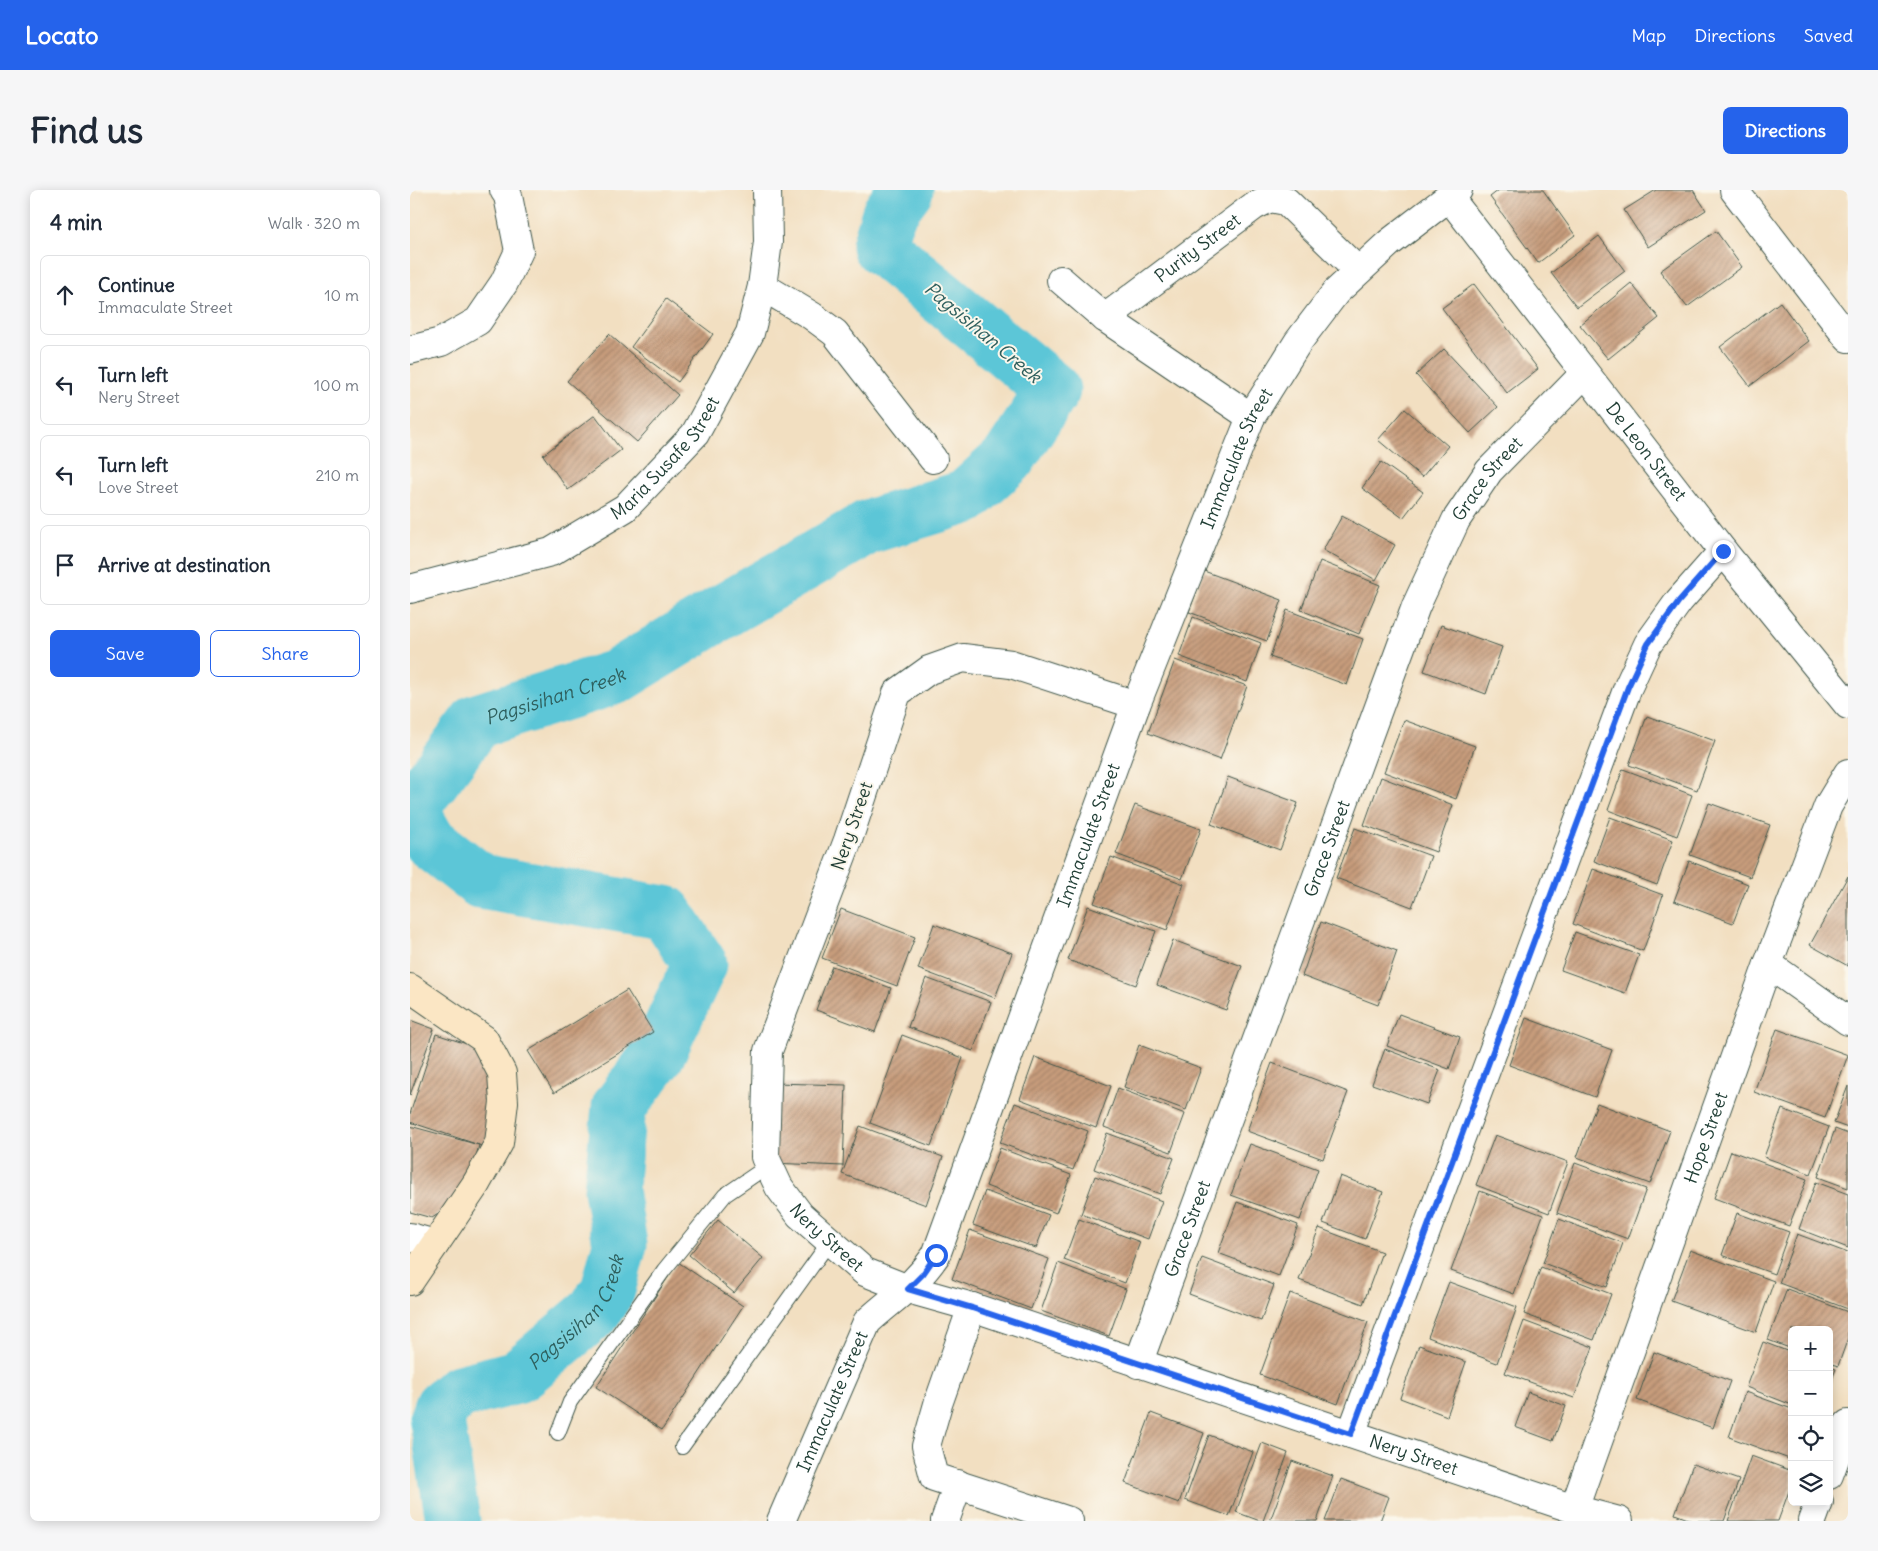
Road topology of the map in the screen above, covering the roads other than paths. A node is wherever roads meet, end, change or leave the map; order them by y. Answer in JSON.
{"nodes":[{"id":1,"x":504,"y":190,"type":"edge"},
{"id":2,"x":767,"y":190,"type":"edge"},
{"id":3,"x":1734,"y":190,"type":"edge"},
{"id":4,"x":1454,"y":194,"type":"edge"},
{"id":5,"x":1358,"y":271,"type":"junction"},
{"id":6,"x":1061,"y":280,"type":"dead end"},
{"id":7,"x":762,"y":286,"type":"junction"},
{"id":8,"x":1105,"y":318,"type":"junction"},
{"id":9,"x":1848,"y":338,"type":"edge"},
{"id":10,"x":410,"y":350,"type":"edge"},
{"id":11,"x":1584,"y":374,"type":"junction"},
{"id":12,"x":1251,"y":417,"type":"junction"},
{"id":13,"x":934,"y":459,"type":"dead end"},
{"id":14,"x":1723,"y":551,"type":"junction"},
{"id":15,"x":410,"y":589,"type":"edge"},
{"id":16,"x":1848,"y":704,"type":"edge"},
{"id":17,"x":1136,"y":705,"type":"junction"},
{"id":18,"x":1848,"y":773,"type":"edge"},
{"id":19,"x":1768,"y":964,"type":"junction"},
{"id":20,"x":410,"y":988,"type":"edge"},
{"id":21,"x":1848,"y":1021,"type":"edge"},
{"id":22,"x":769,"y":1165,"type":"junction"},
{"id":23,"x":423,"y":1240,"type":"edge"},
{"id":24,"x":830,"y":1241,"type":"junction"},
{"id":25,"x":410,"y":1281,"type":"edge"},
{"id":26,"x":908,"y":1289,"type":"junction"},
{"id":27,"x":972,"y":1308,"type":"junction"},
{"id":28,"x":1138,"y":1364,"type":"junction"},
{"id":29,"x":1848,"y":1424,"type":"edge"},
{"id":30,"x":558,"y":1433,"type":"dead end"},
{"id":31,"x":1351,"y":1434,"type":"junction"},
{"id":32,"x":682,"y":1447,"type":"dead end"},
{"id":33,"x":1833,"y":1464,"type":"edge"},
{"id":34,"x":958,"y":1484,"type":"junction"},
{"id":35,"x":1818,"y":1506,"type":"edge"},
{"id":36,"x":1574,"y":1509,"type":"junction"},
{"id":37,"x":781,"y":1521,"type":"edge"},
{"id":38,"x":946,"y":1521,"type":"edge"},
{"id":39,"x":1069,"y":1521,"type":"edge"},
{"id":40,"x":1619,"y":1521,"type":"edge"},
{"id":41,"x":1812,"y":1521,"type":"edge"}],
"edges":[{"from":1,"to":10,"type":"street"},
{"from":2,"to":7,"type":"street","name":"Maria Susafe Street"},
{"from":3,"to":9,"type":"street"},
{"from":4,"to":5,"type":"street","name":"Immaculate Street"},
{"from":4,"to":11,"type":"street","name":"De Leon Street"},
{"from":5,"to":8,"type":"street","name":"Purity Street"},
{"from":5,"to":12,"type":"street","name":"Immaculate Street"},
{"from":6,"to":8,"type":"street"},
{"from":7,"to":13,"type":"street"},
{"from":7,"to":15,"type":"street","name":"Maria Susafe Street"},
{"from":8,"to":12,"type":"street"},
{"from":11,"to":14,"type":"street","name":"De Leon Street"},
{"from":11,"to":28,"type":"street","name":"Grace Street"},
{"from":12,"to":17,"type":"street","name":"Immaculate Street"},
{"from":14,"to":16,"type":"street","name":"De Leon Street"},
{"from":14,"to":31,"type":"street"},
{"from":17,"to":22,"type":"street","name":"Nery Street"},
{"from":17,"to":26,"type":"street","name":"Immaculate Street"},
{"from":18,"to":19,"type":"street","name":"Hope Street"},
{"from":19,"to":21,"type":"street"},
{"from":19,"to":36,"type":"street","name":"Hope Street"},
{"from":20,"to":23,"type":"main road"},
{"from":22,"to":24,"type":"street","name":"Nery Street"},
{"from":22,"to":30,"type":"lane"},
{"from":23,"to":25,"type":"main road"},
{"from":24,"to":26,"type":"street","name":"Nery Street"},
{"from":24,"to":32,"type":"lane"},
{"from":26,"to":27,"type":"street","name":"Nery Street"},
{"from":26,"to":37,"type":"street","name":"Immaculate Street"},
{"from":27,"to":28,"type":"street","name":"Nery Street"},
{"from":27,"to":34,"type":"street"},
{"from":28,"to":31,"type":"street","name":"Nery Street"},
{"from":29,"to":33,"type":"street"},
{"from":31,"to":36,"type":"street","name":"Nery Street"},
{"from":34,"to":38,"type":"street"},
{"from":34,"to":39,"type":"street"},
{"from":35,"to":41,"type":"street"},
{"from":36,"to":40,"type":"street","name":"Nery Street"}]}
